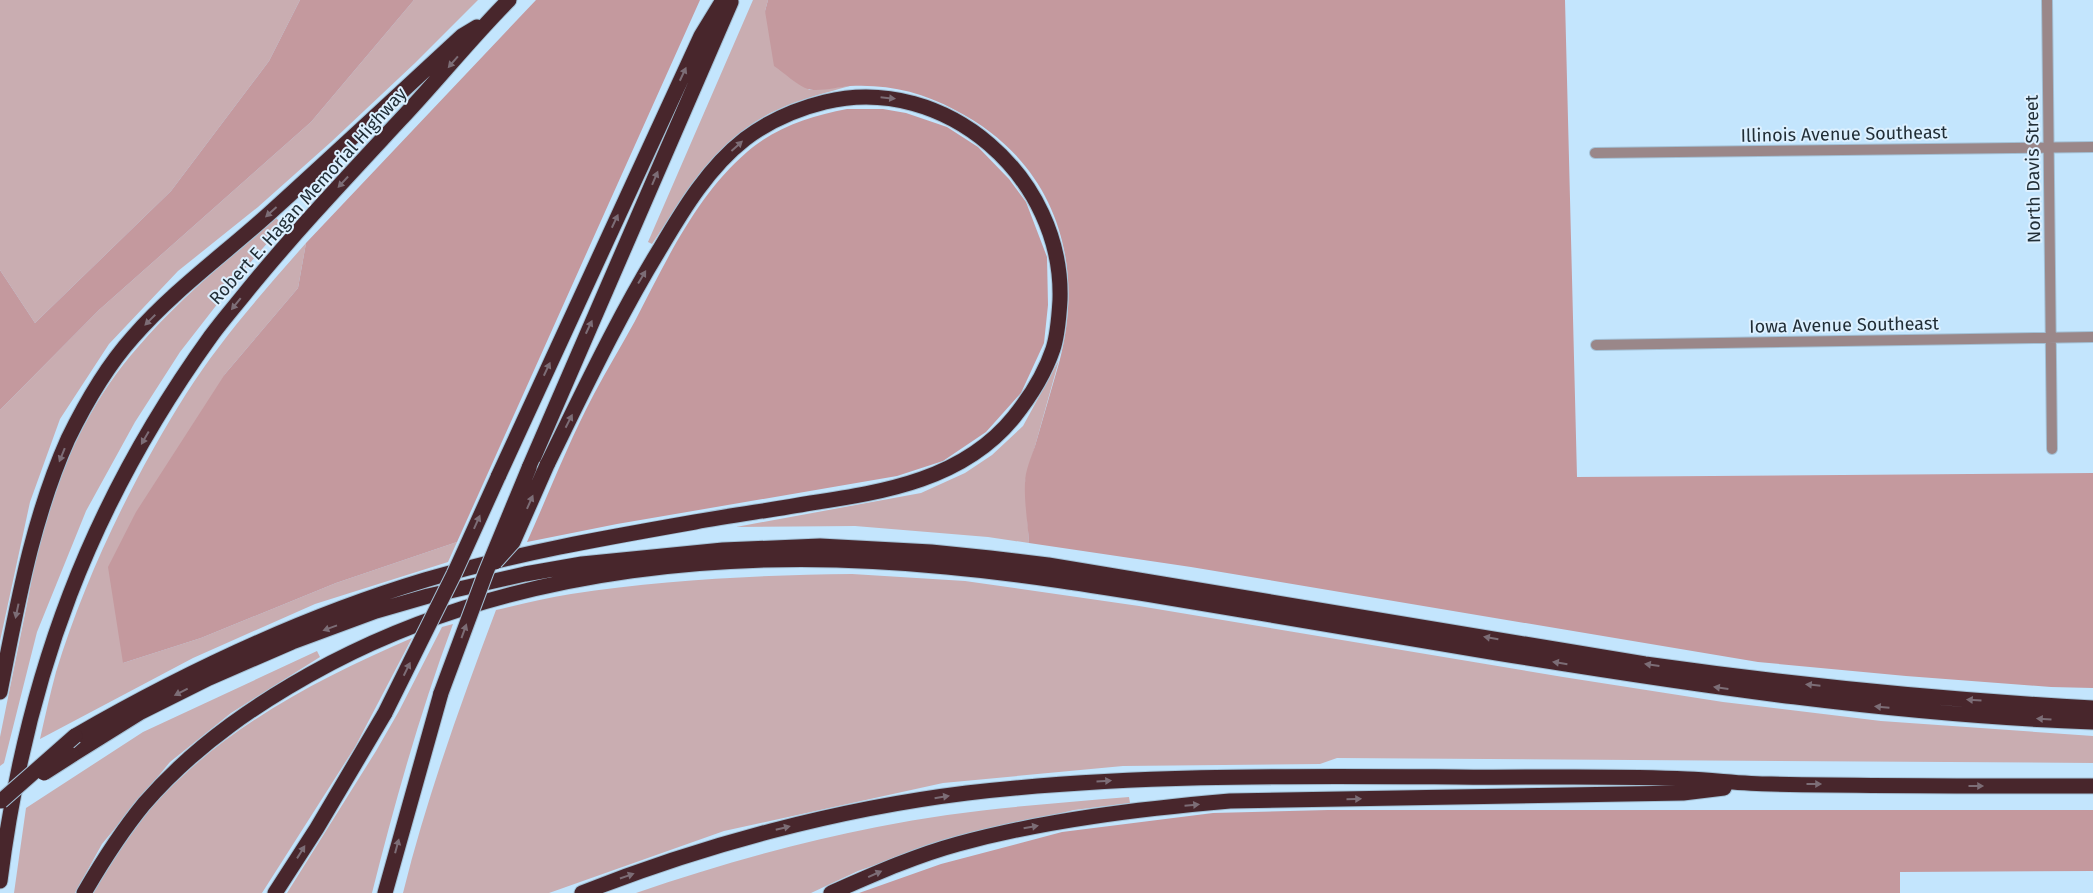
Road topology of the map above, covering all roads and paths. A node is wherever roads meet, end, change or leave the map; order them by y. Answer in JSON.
{"nodes":[{"id":1,"x":509,"y":0,"type":"edge"},
{"id":2,"x":723,"y":0,"type":"edge"},
{"id":3,"x":732,"y":0,"type":"edge"},
{"id":4,"x":2047,"y":0,"type":"edge"},
{"id":5,"x":491,"y":18,"type":"junction"},
{"id":6,"x":2093,"y":147,"type":"edge"},
{"id":7,"x":2049,"y":148,"type":"junction"},
{"id":8,"x":1595,"y":153,"type":"dead end"},
{"id":9,"x":2093,"y":337,"type":"edge"},
{"id":10,"x":2051,"y":338,"type":"junction"},
{"id":11,"x":1596,"y":345,"type":"dead end"},
{"id":12,"x":2052,"y":449,"type":"dead end"},
{"id":13,"x":486,"y":572,"type":"junction"},
{"id":14,"x":0,"y":692,"type":"edge"},
{"id":15,"x":2093,"y":708,"type":"edge"},
{"id":16,"x":2093,"y":722,"type":"edge"},
{"id":17,"x":1765,"y":784,"type":"junction"},
{"id":18,"x":2093,"y":786,"type":"edge"},
{"id":19,"x":0,"y":802,"type":"edge"},
{"id":20,"x":0,"y":881,"type":"edge"},
{"id":21,"x":84,"y":893,"type":"edge"},
{"id":22,"x":275,"y":893,"type":"edge"},
{"id":23,"x":385,"y":893,"type":"edge"},
{"id":24,"x":582,"y":893,"type":"edge"},
{"id":25,"x":831,"y":893,"type":"edge"}],
"edges":[{"from":1,"to":5,"type":"highway","name":"Robert E. Hagan Memorial Highway"},
{"from":22,"to":2,"type":"highway","one_way":true,"bridge":true},
{"from":13,"to":3,"type":"highway","one_way":true,"bridge":true},
{"from":4,"to":7,"type":"street","name":"North Davis Street"},
{"from":5,"to":14,"type":"highway","one_way":true},
{"from":5,"to":20,"type":"highway","name":"Robert E. Hagan Memorial Highway","one_way":true},
{"from":6,"to":7,"type":"street","name":"Illinois Avenue Southeast"},
{"from":7,"to":8,"type":"street","name":"Illinois Avenue Southeast"},
{"from":7,"to":10,"type":"street","name":"North Davis Street"},
{"from":9,"to":10,"type":"street","name":"Iowa Avenue Southeast"},
{"from":10,"to":11,"type":"street","name":"Iowa Avenue Southeast"},
{"from":10,"to":12,"type":"street","name":"North Davis Street"},
{"from":13,"to":19,"type":"highway","one_way":true,"bridge":true},
{"from":23,"to":13,"type":"highway","one_way":true,"bridge":true},
{"from":15,"to":19,"type":"highway","one_way":true,"bridge":true},
{"from":16,"to":21,"type":"highway","one_way":true},
{"from":17,"to":18,"type":"highway","one_way":true},
{"from":24,"to":17,"type":"highway","one_way":true},
{"from":25,"to":17,"type":"highway","one_way":true}]}
